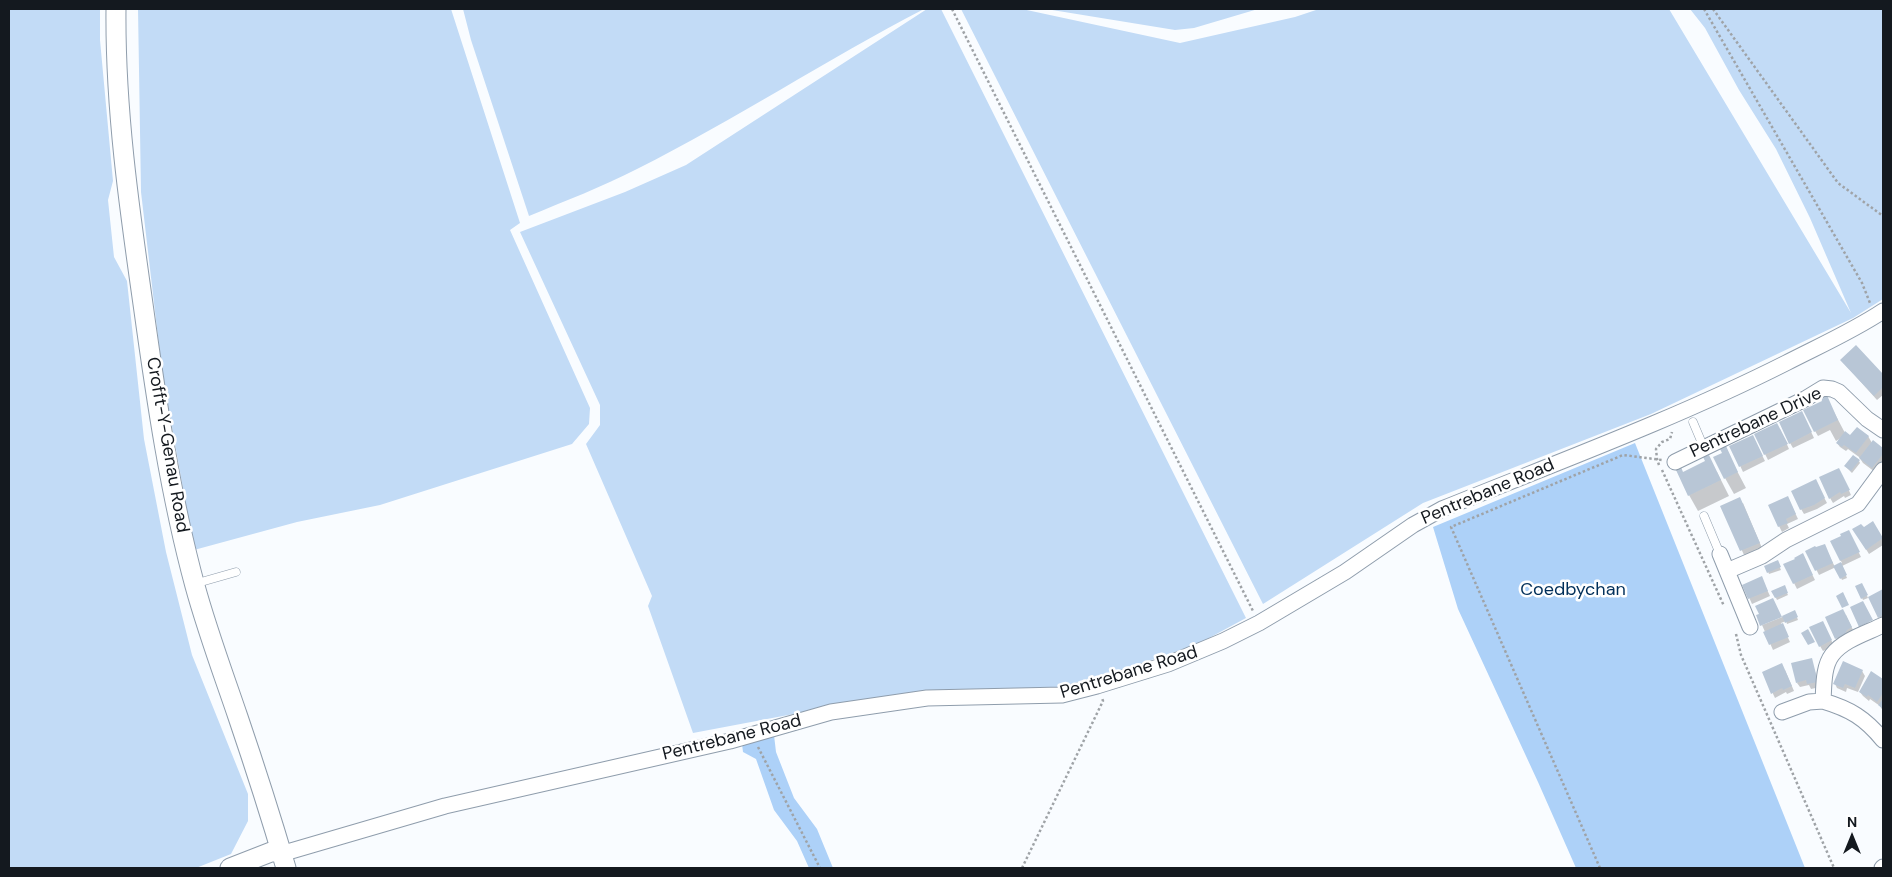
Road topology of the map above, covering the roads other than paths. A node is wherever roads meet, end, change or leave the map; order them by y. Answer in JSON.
{"nodes":[{"id":1,"x":116,"y":9,"type":"edge"},
{"id":2,"x":1879,"y":314,"type":"edge"},
{"id":3,"x":1693,"y":422,"type":"dead end"},
{"id":4,"x":1883,"y":430,"type":"edge"},
{"id":5,"x":1704,"y":448,"type":"junction"},
{"id":6,"x":1675,"y":462,"type":"road end"},
{"id":7,"x":1883,"y":470,"type":"edge"},
{"id":8,"x":1704,"y":516,"type":"dead end"},
{"id":9,"x":1720,"y":554,"type":"joint"},
{"id":10,"x":1727,"y":570,"type":"junction"},
{"id":11,"x":236,"y":572,"type":"dead end"},
{"id":12,"x":194,"y":584,"type":"junction"},
{"id":13,"x":1883,"y":625,"type":"edge"},
{"id":14,"x":1750,"y":626,"type":"dead end"},
{"id":15,"x":1823,"y":701,"type":"junction"},
{"id":16,"x":1782,"y":712,"type":"dead end"},
{"id":17,"x":1883,"y":740,"type":"edge"},
{"id":18,"x":284,"y":860,"type":"edge"},
{"id":19,"x":230,"y":868,"type":"edge"}],
"edges":[{"from":1,"to":12,"type":"street","name":"Crofft-Y-Genau Road"},
{"from":2,"to":18,"type":"street","name":"Pentrebane Road"},
{"from":3,"to":5,"type":"lane"},
{"from":4,"to":5,"type":"street","name":"Pentrebane Drive"},
{"from":5,"to":6,"type":"street","name":"Pentrebane Drive"},
{"from":7,"to":10,"type":"street"},
{"from":8,"to":9,"type":"lane"},
{"from":9,"to":10,"type":"street"},
{"from":10,"to":14,"type":"street"},
{"from":11,"to":12,"type":"lane"},
{"from":12,"to":18,"type":"street","name":"Crofft-Y-Genau Road"},
{"from":13,"to":15,"type":"street"},
{"from":15,"to":16,"type":"street"},
{"from":15,"to":17,"type":"street"},
{"from":18,"to":19,"type":"street"}]}
